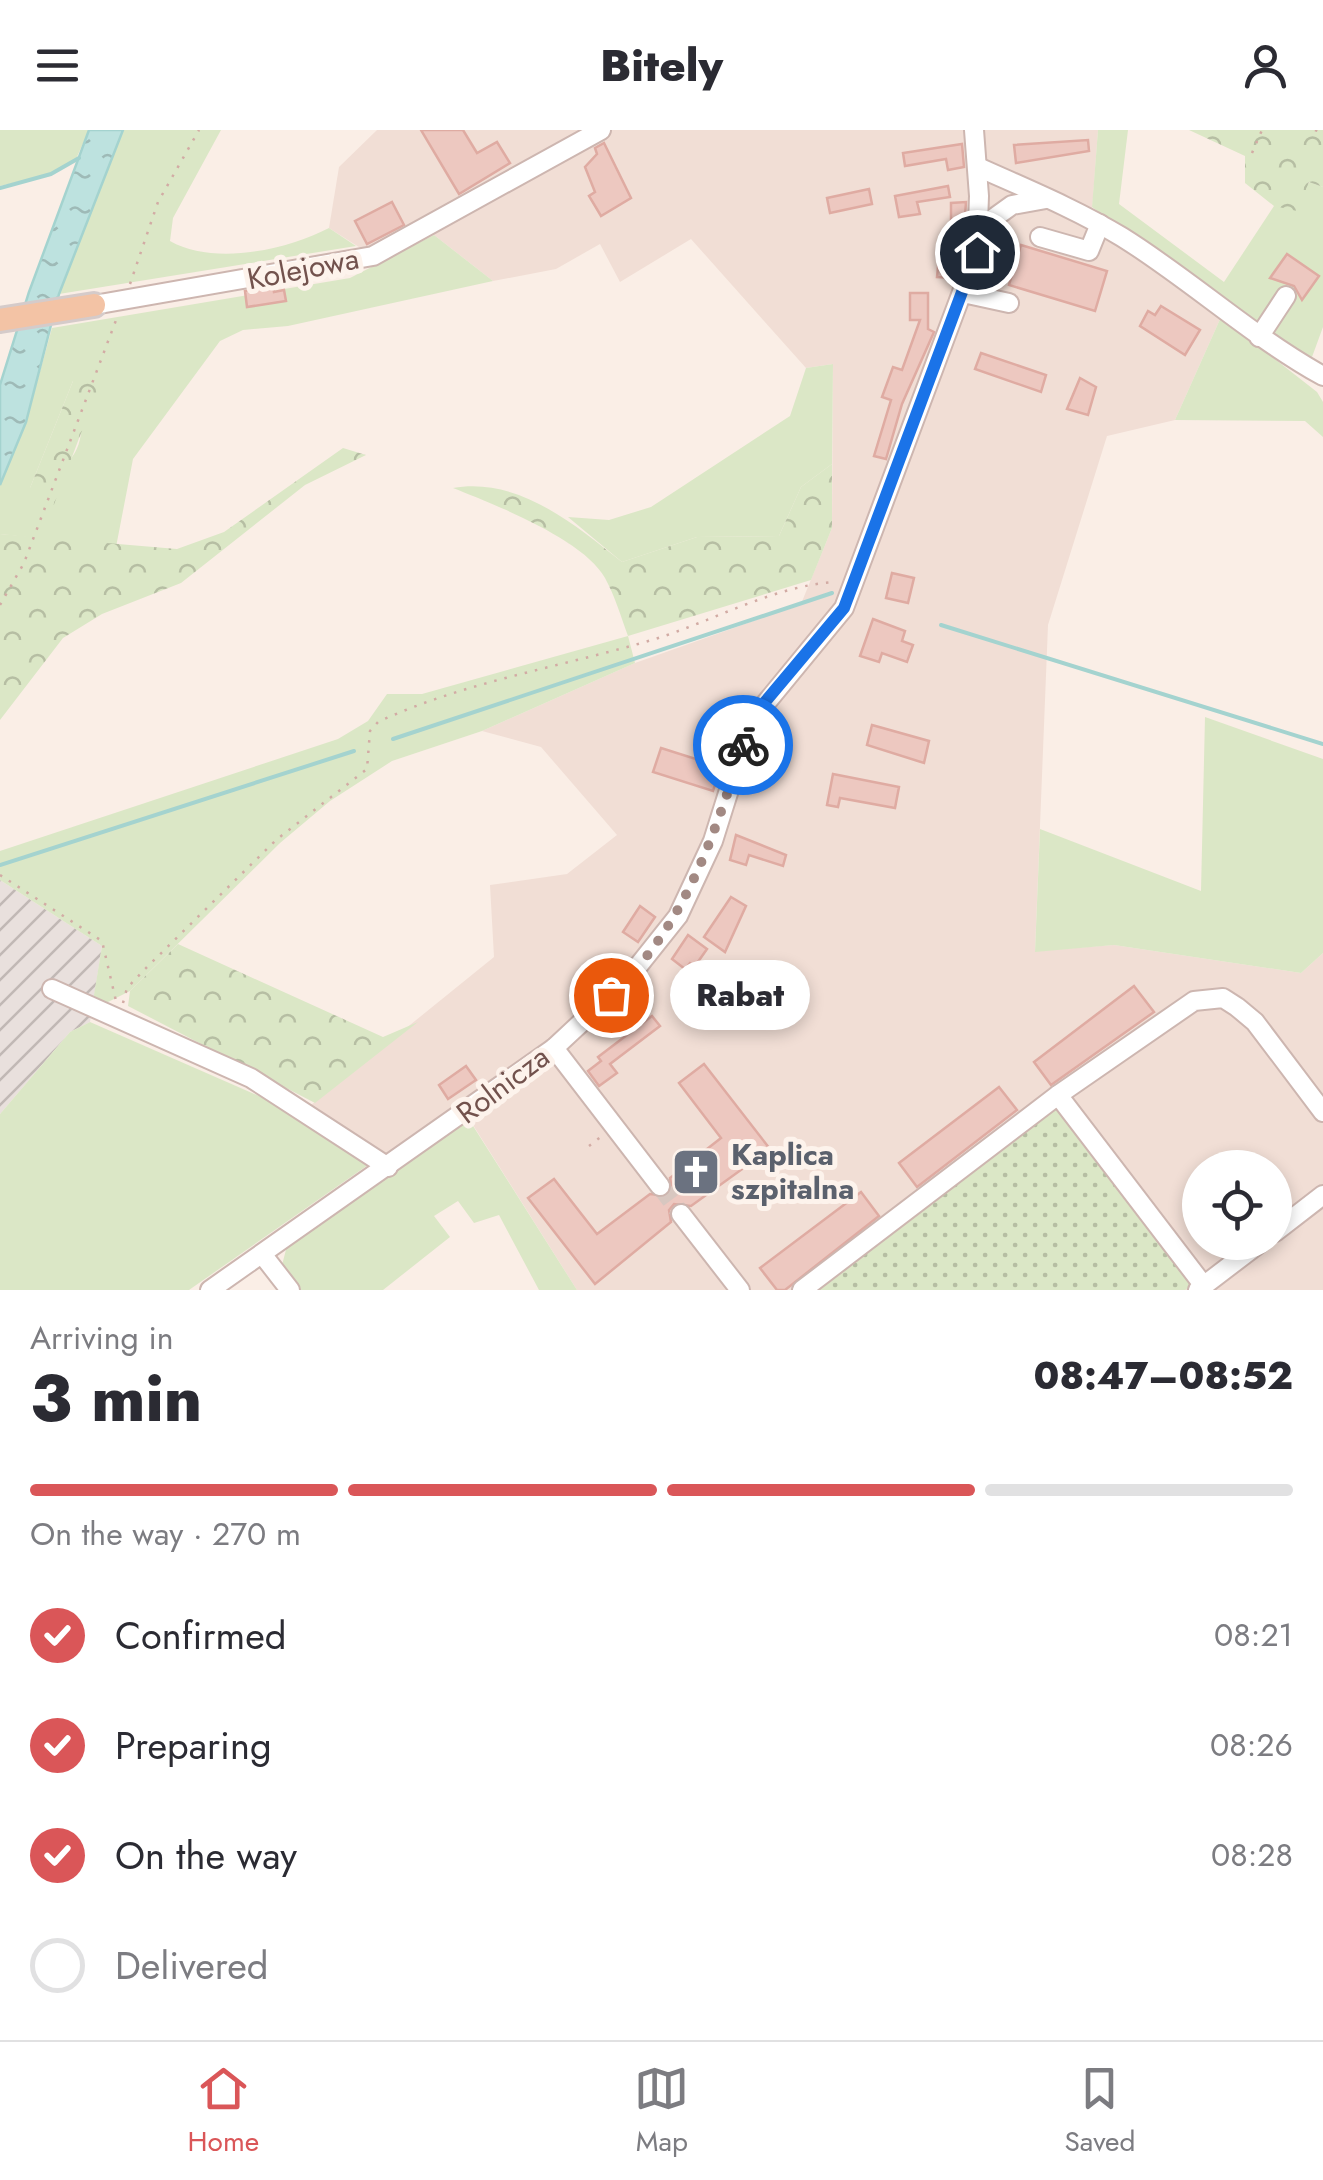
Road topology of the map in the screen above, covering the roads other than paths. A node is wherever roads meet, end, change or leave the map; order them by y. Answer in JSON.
{"nodes":[{"id":1,"x":601,"y":130,"type":"edge"},
{"id":2,"x":974,"y":130,"type":"edge"},
{"id":3,"x":978,"y":167,"type":"junction"},
{"id":4,"x":1052,"y":200,"type":"junction"},
{"id":5,"x":1100,"y":224,"type":"junction"},
{"id":6,"x":980,"y":228,"type":"junction"},
{"id":7,"x":1040,"y":237,"type":"dead end"},
{"id":8,"x":963,"y":292,"type":"junction"},
{"id":9,"x":1286,"y":296,"type":"dead end"},
{"id":10,"x":1009,"y":302,"type":"dead end"},
{"id":11,"x":94,"y":305,"type":"joint"},
{"id":12,"x":0,"y":320,"type":"edge"},
{"id":13,"x":1258,"y":336,"type":"junction"},
{"id":14,"x":1323,"y":376,"type":"edge"},
{"id":15,"x":52,"y":989,"type":"dead end"},
{"id":16,"x":554,"y":1048,"type":"junction"},
{"id":17,"x":1058,"y":1094,"type":"junction"},
{"id":18,"x":1323,"y":1112,"type":"edge"},
{"id":19,"x":388,"y":1166,"type":"junction"},
{"id":20,"x":660,"y":1186,"type":"tunnel mouth"},
{"id":21,"x":1323,"y":1195,"type":"edge"},
{"id":22,"x":681,"y":1214,"type":"tunnel mouth"},
{"id":23,"x":1292,"y":1219,"type":"edge"},
{"id":24,"x":262,"y":1254,"type":"junction"},
{"id":25,"x":1238,"y":1260,"type":"edge"},
{"id":26,"x":1201,"y":1288,"type":"edge"},
{"id":27,"x":210,"y":1290,"type":"edge"},
{"id":28,"x":290,"y":1290,"type":"edge"},
{"id":29,"x":740,"y":1290,"type":"edge"},
{"id":30,"x":802,"y":1290,"type":"edge"}],
"edges":[{"from":1,"to":11,"type":"street","name":"Kolejowa"},
{"from":2,"to":3,"type":"street","name":"Rolnicza"},
{"from":3,"to":4,"type":"street"},
{"from":3,"to":6,"type":"street","name":"Rolnicza"},
{"from":4,"to":5,"type":"street"},
{"from":4,"to":6,"type":"street"},
{"from":5,"to":7,"type":"street"},
{"from":5,"to":13,"type":"street"},
{"from":6,"to":8,"type":"street","name":"Rolnicza"},
{"from":8,"to":10,"type":"street"},
{"from":8,"to":16,"type":"street","name":"Rolnicza"},
{"from":9,"to":13,"type":"street"},
{"from":11,"to":12,"type":"main road"},
{"from":13,"to":14,"type":"street"},
{"from":15,"to":19,"type":"street"},
{"from":16,"to":19,"type":"street","name":"Rolnicza"},
{"from":16,"to":20,"type":"street"},
{"from":17,"to":18,"type":"street"},
{"from":17,"to":26,"type":"street"},
{"from":17,"to":30,"type":"street"},
{"from":19,"to":24,"type":"street","name":"Rolnicza"},
{"from":21,"to":23,"type":"street"},
{"from":22,"to":29,"type":"street"},
{"from":24,"to":27,"type":"street","name":"Rolnicza"},
{"from":24,"to":28,"type":"street"},
{"from":25,"to":26,"type":"street"}]}
